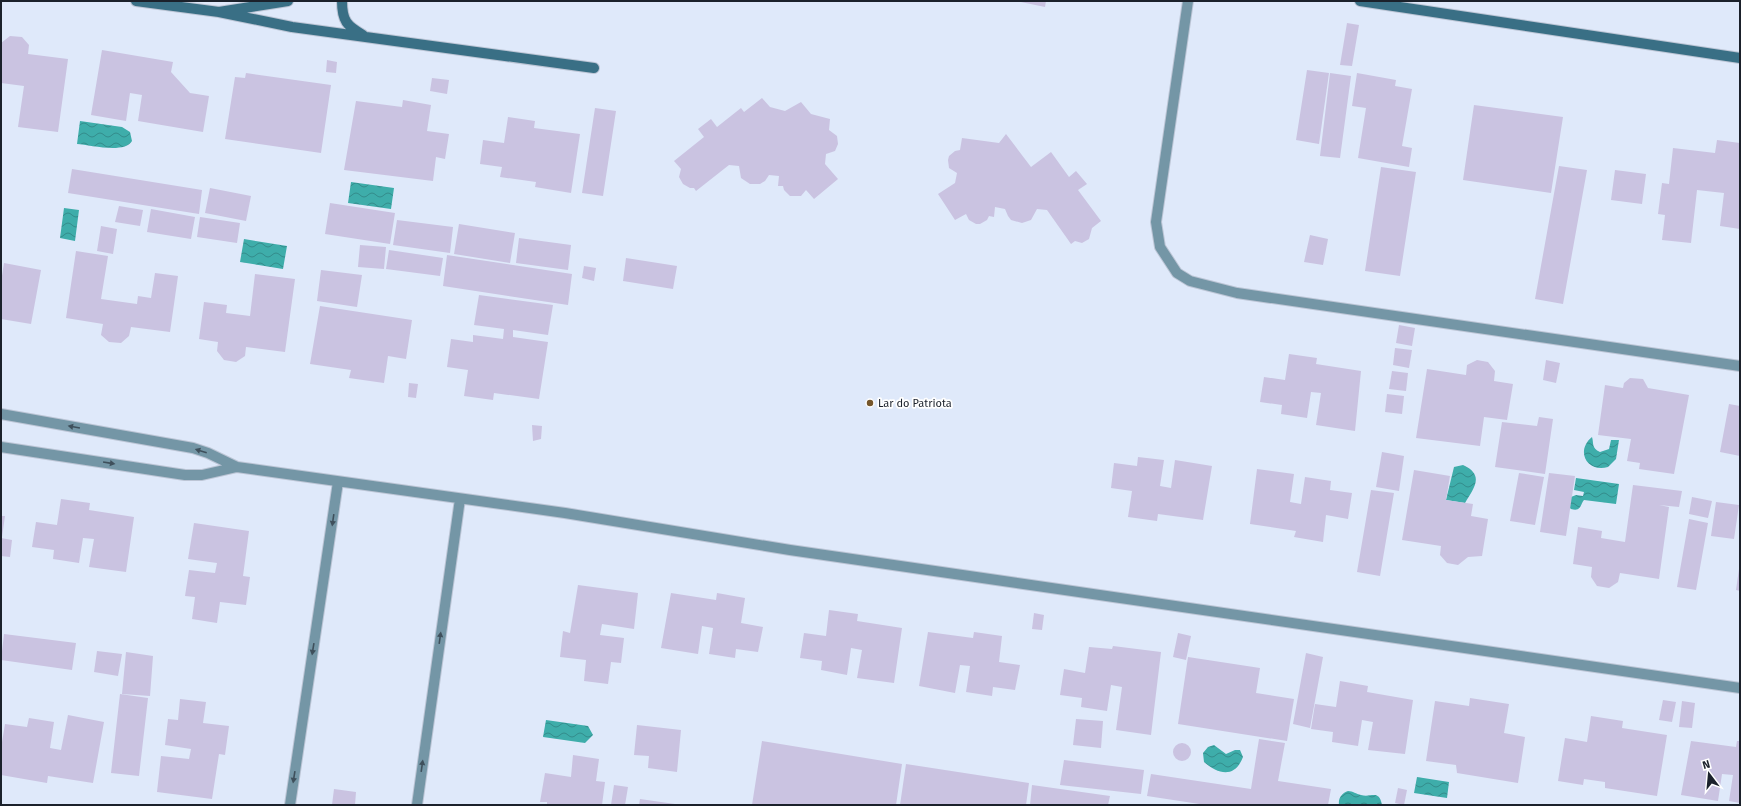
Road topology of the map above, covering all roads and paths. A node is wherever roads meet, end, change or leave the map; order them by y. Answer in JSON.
{"nodes":[{"id":1,"x":136,"y":1,"type":"edge"},
{"id":2,"x":288,"y":1,"type":"edge"},
{"id":3,"x":342,"y":1,"type":"edge"},
{"id":4,"x":1188,"y":1,"type":"edge"},
{"id":5,"x":1360,"y":1,"type":"edge"},
{"id":6,"x":219,"y":12,"type":"junction"},
{"id":7,"x":369,"y":38,"type":"junction"},
{"id":8,"x":1740,"y":58,"type":"edge"},
{"id":9,"x":594,"y":68,"type":"dead end"},
{"id":10,"x":1740,"y":366,"type":"edge"},
{"id":11,"x":1,"y":414,"type":"edge"},
{"id":12,"x":1,"y":447,"type":"edge"},
{"id":13,"x":237,"y":467,"type":"junction"},
{"id":14,"x":338,"y":482,"type":"junction"},
{"id":15,"x":460,"y":499,"type":"junction"},
{"id":16,"x":1740,"y":688,"type":"edge"},
{"id":17,"x":290,"y":805,"type":"edge"},
{"id":18,"x":417,"y":805,"type":"edge"}],
"edges":[{"from":1,"to":6,"type":"street"},
{"from":2,"to":6,"type":"street"},
{"from":3,"to":7,"type":"street"},
{"from":4,"to":10,"type":"street"},
{"from":5,"to":8,"type":"street"},
{"from":6,"to":7,"type":"street"},
{"from":7,"to":9,"type":"street"},
{"from":13,"to":11,"type":"street","one_way":true},
{"from":12,"to":13,"type":"street","one_way":true},
{"from":13,"to":14,"type":"street"},
{"from":14,"to":15,"type":"street"},
{"from":14,"to":17,"type":"street","one_way":true},
{"from":15,"to":16,"type":"street"},
{"from":18,"to":15,"type":"street","one_way":true}]}
